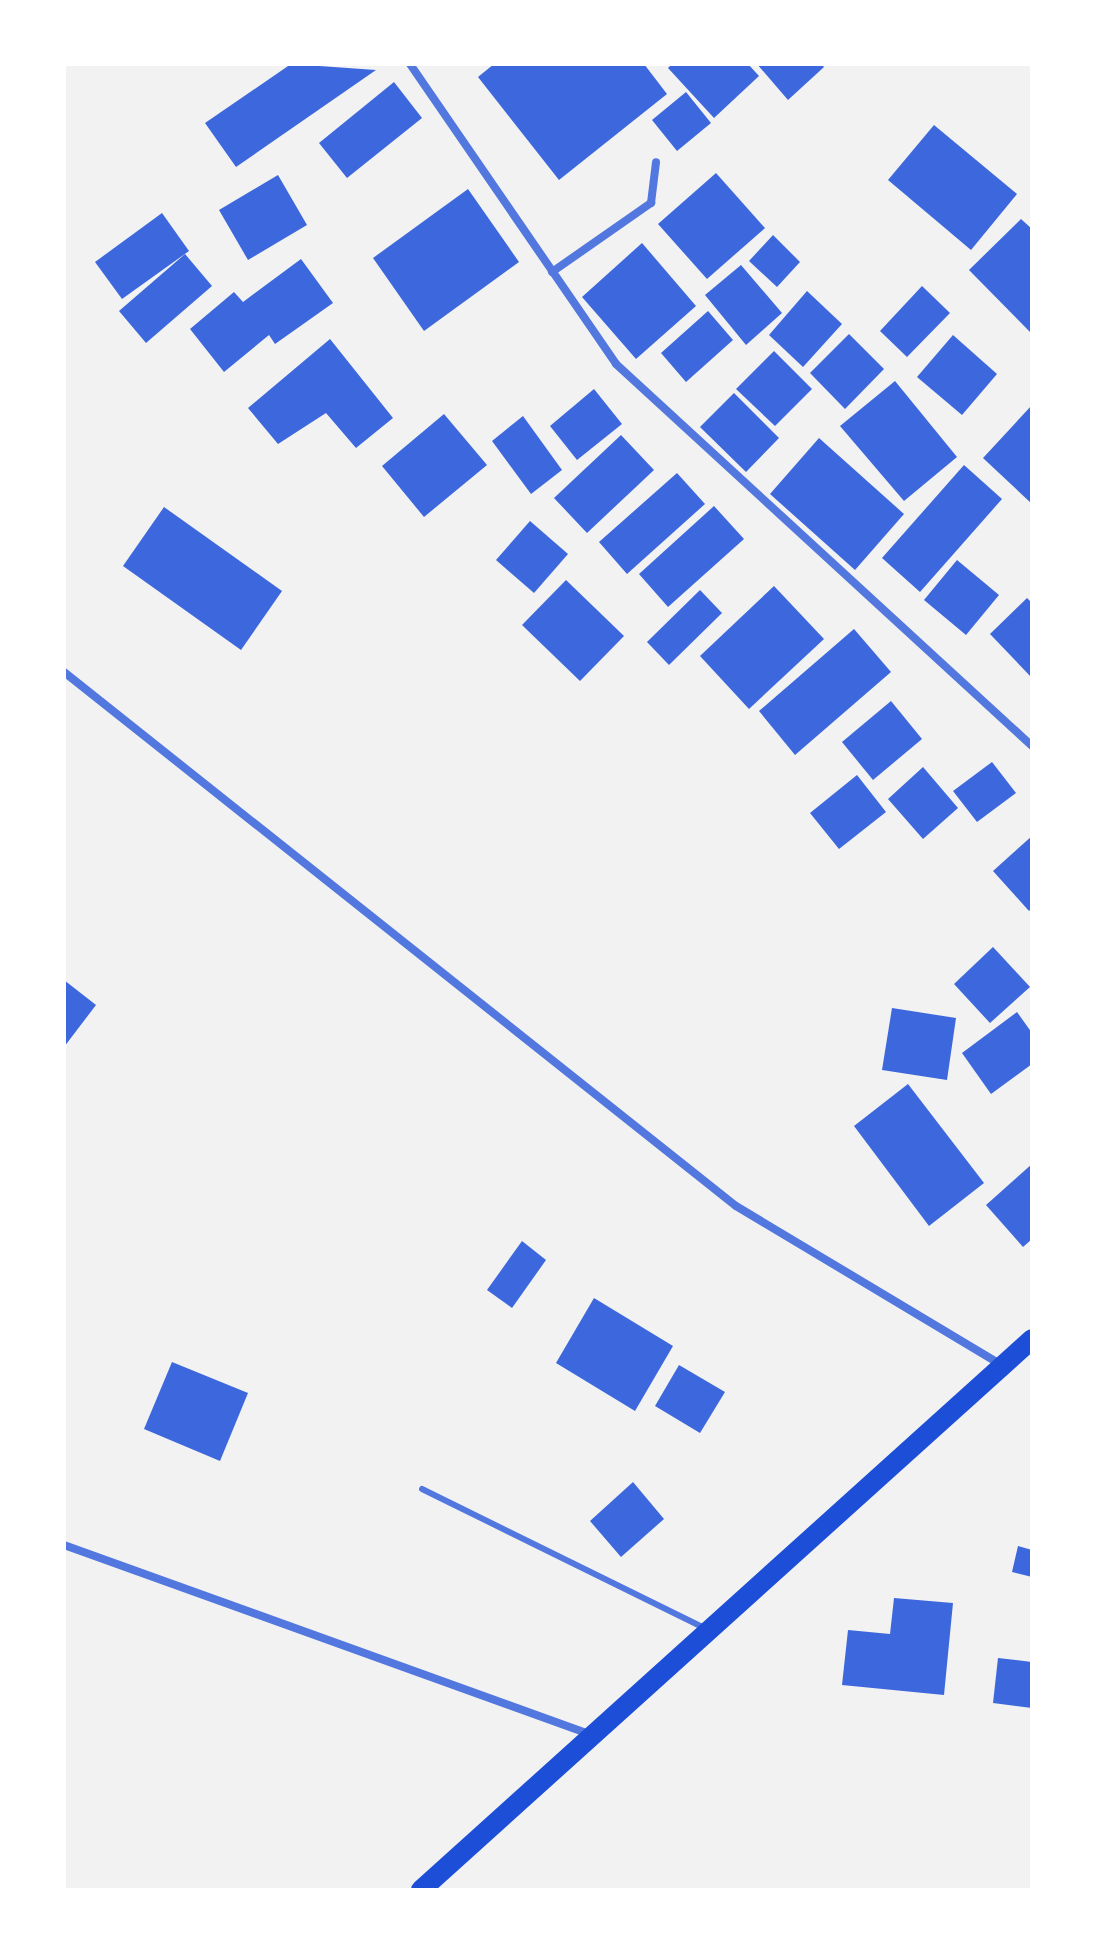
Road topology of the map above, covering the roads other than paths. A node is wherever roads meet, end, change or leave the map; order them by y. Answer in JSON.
{"nodes":[{"id":1,"x":410,"y":64,"type":"edge"},
{"id":2,"x":656,"y":162,"type":"dead end"},
{"id":3,"x":552,"y":272,"type":"junction"},
{"id":4,"x":64,"y":672,"type":"edge"},
{"id":5,"x":1032,"y":746,"type":"edge"},
{"id":6,"x":1030,"y":1342,"type":"edge"},
{"id":7,"x":1003,"y":1365,"type":"junction"},
{"id":8,"x":422,"y":1489,"type":"dead end"},
{"id":9,"x":64,"y":1545,"type":"edge"},
{"id":10,"x":709,"y":1630,"type":"junction"},
{"id":11,"x":593,"y":1735,"type":"junction"},
{"id":12,"x":421,"y":1890,"type":"edge"}],
"edges":[{"from":1,"to":3,"type":"street"},
{"from":2,"to":3,"type":"street"},
{"from":3,"to":5,"type":"street"},
{"from":4,"to":7,"type":"street"},
{"from":6,"to":7,"type":"main road"},
{"from":7,"to":10,"type":"main road"},
{"from":8,"to":10,"type":"lane"},
{"from":9,"to":11,"type":"street"},
{"from":10,"to":11,"type":"main road"},
{"from":11,"to":12,"type":"main road"}]}
